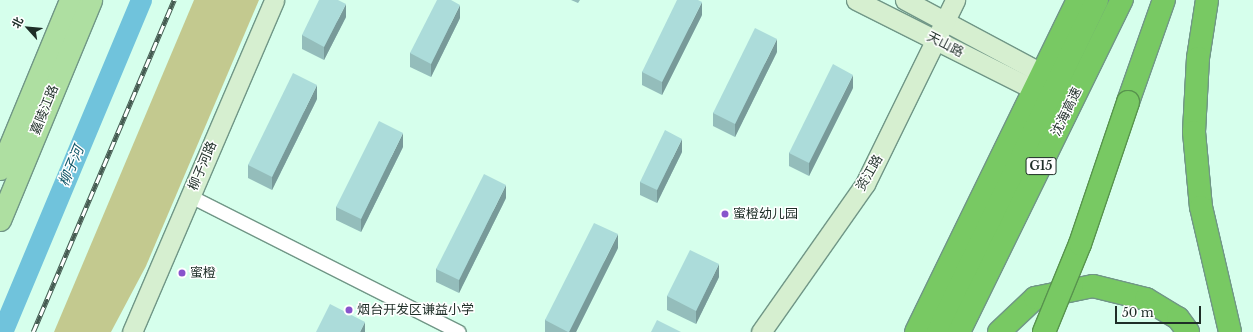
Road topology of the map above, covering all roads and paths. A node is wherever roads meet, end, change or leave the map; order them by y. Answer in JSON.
{"nodes":[{"id":1,"x":70,"y":0,"type":"edge"},
{"id":2,"x":91,"y":0,"type":"edge"},
{"id":3,"x":274,"y":0,"type":"edge"},
{"id":4,"x":856,"y":0,"type":"edge"},
{"id":5,"x":905,"y":0,"type":"edge"},
{"id":6,"x":955,"y":0,"type":"edge"},
{"id":7,"x":1078,"y":0,"type":"edge"},
{"id":8,"x":1097,"y":0,"type":"edge"},
{"id":9,"x":1122,"y":0,"type":"edge"},
{"id":10,"x":1164,"y":0,"type":"edge"},
{"id":11,"x":1207,"y":0,"type":"edge"},
{"id":12,"x":945,"y":21,"type":"junction"},
{"id":13,"x":935,"y":40,"type":"junction"},
{"id":14,"x":1039,"y":82,"type":"junction"},
{"id":15,"x":0,"y":169,"type":"edge"},
{"id":16,"x":190,"y":196,"type":"junction"},
{"id":17,"x":0,"y":220,"type":"edge"},
{"id":18,"x":946,"y":267,"type":"junction"},
{"id":19,"x":950,"y":329,"type":"edge"},
{"id":20,"x":132,"y":332,"type":"edge"},
{"id":21,"x":459,"y":332,"type":"edge"},
{"id":22,"x":761,"y":332,"type":"edge"},
{"id":23,"x":906,"y":332,"type":"edge"},
{"id":24,"x":916,"y":332,"type":"edge"},
{"id":25,"x":999,"y":332,"type":"edge"},
{"id":26,"x":1044,"y":332,"type":"edge"},
{"id":27,"x":1188,"y":332,"type":"edge"},
{"id":28,"x":1230,"y":332,"type":"edge"}],
"edges":[{"from":1,"to":15,"type":"main road","name":"嘉陵江路"},
{"from":2,"to":17,"type":"main road","name":"嘉陵江路"},
{"from":3,"to":16,"type":"street","name":"柳子河路"},
{"from":4,"to":13,"type":"street","name":"天山路"},
{"from":5,"to":12,"type":"street","name":"天山路"},
{"from":6,"to":12,"type":"street","name":"资江路"},
{"from":7,"to":14,"type":"highway"},
{"from":8,"to":19,"type":"highway","name":"沈海高速","number":"G15"},
{"from":9,"to":19,"type":"highway","name":"沈海高速","number":"G15"},
{"from":10,"to":26,"type":"highway","bridge":true},
{"from":11,"to":28,"type":"highway"},
{"from":12,"to":13,"type":"street","name":"资江路"},
{"from":12,"to":14,"type":"street","name":"天山路"},
{"from":13,"to":14,"type":"street","name":"天山路"},
{"from":13,"to":22,"type":"street","name":"资江路"},
{"from":14,"to":18,"type":"highway"},
{"from":16,"to":20,"type":"street","name":"柳子河路"},
{"from":16,"to":21,"type":"street"},
{"from":18,"to":23,"type":"main road"},
{"from":18,"to":24,"type":"highway"},
{"from":25,"to":27,"type":"highway"}]}
